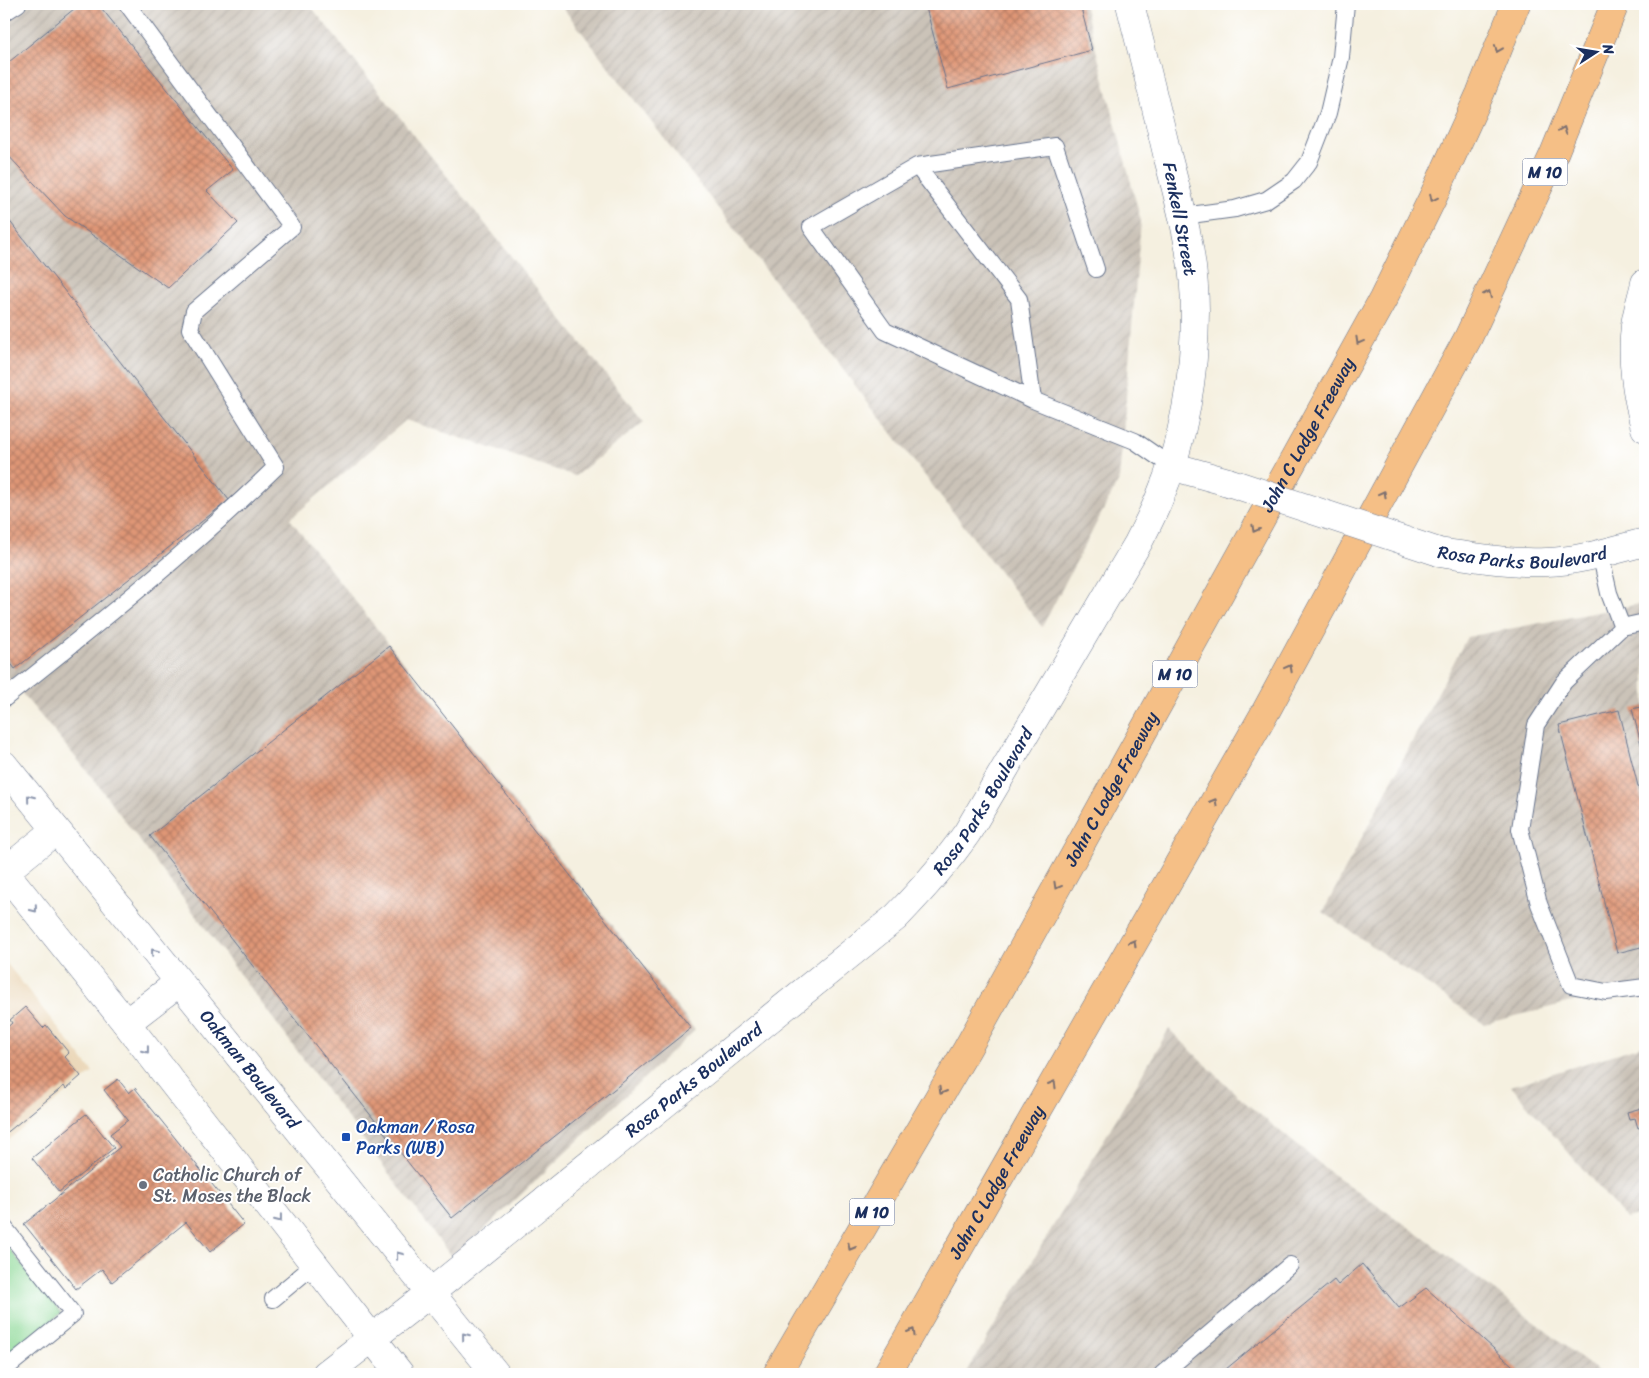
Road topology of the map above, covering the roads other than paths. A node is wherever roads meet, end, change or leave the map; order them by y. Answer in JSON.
{"nodes":[{"id":1,"x":18,"y":4,"type":"edge"},
{"id":2,"x":127,"y":4,"type":"edge"},
{"id":3,"x":1130,"y":4,"type":"edge"},
{"id":4,"x":1346,"y":4,"type":"edge"},
{"id":5,"x":1516,"y":4,"type":"edge"},
{"id":6,"x":1615,"y":4,"type":"edge"},
{"id":7,"x":4,"y":13,"type":"edge"},
{"id":8,"x":917,"y":166,"type":"junction"},
{"id":9,"x":1183,"y":216,"type":"junction"},
{"id":10,"x":1096,"y":269,"type":"dead end"},
{"id":11,"x":1645,"y":283,"type":"edge"},
{"id":12,"x":1640,"y":331,"type":"edge"},
{"id":13,"x":1033,"y":400,"type":"junction"},
{"id":14,"x":1645,"y":428,"type":"edge"},
{"id":15,"x":1171,"y":466,"type":"junction"},
{"id":16,"x":1645,"y":542,"type":"edge"},
{"id":17,"x":1600,"y":553,"type":"junction"},
{"id":18,"x":1645,"y":622,"type":"edge"},
{"id":19,"x":1622,"y":628,"type":"junction"},
{"id":20,"x":4,"y":699,"type":"edge"},
{"id":21,"x":4,"y":765,"type":"edge"},
{"id":22,"x":56,"y":830,"type":"junction"},
{"id":23,"x":4,"y":871,"type":"edge"},
{"id":24,"x":178,"y":983,"type":"junction"},
{"id":25,"x":1645,"y":987,"type":"edge"},
{"id":26,"x":126,"y":1023,"type":"junction"},
{"id":27,"x":4,"y":1227,"type":"edge"},
{"id":28,"x":314,"y":1265,"type":"junction"},
{"id":29,"x":1290,"y":1265,"type":"dead end"},
{"id":30,"x":430,"y":1293,"type":"junction"},
{"id":31,"x":273,"y":1299,"type":"dead end"},
{"id":32,"x":372,"y":1339,"type":"junction"},
{"id":33,"x":4,"y":1370,"type":"edge"},
{"id":34,"x":326,"y":1374,"type":"edge"},
{"id":35,"x":400,"y":1374,"type":"edge"},
{"id":36,"x":496,"y":1374,"type":"edge"},
{"id":37,"x":777,"y":1374,"type":"edge"},
{"id":38,"x":887,"y":1374,"type":"edge"},
{"id":39,"x":1162,"y":1374,"type":"edge"}],
"edges":[{"from":1,"to":7,"type":"lane"},
{"from":2,"to":20,"type":"lane"},
{"from":3,"to":9,"type":"street","name":"Fenkell Street"},
{"from":4,"to":9,"type":"lane"},
{"from":5,"to":37,"type":"highway","name":"John C Lodge Freeway","number":"M 10","one_way":true},
{"from":38,"to":6,"type":"highway","name":"John C Lodge Freeway","number":"M 10","one_way":true},
{"from":8,"to":10,"type":"lane"},
{"from":8,"to":13,"type":"lane"},
{"from":8,"to":13,"type":"lane"},
{"from":9,"to":15,"type":"street","name":"Fenkell Street"},
{"from":11,"to":12,"type":"street"},
{"from":12,"to":14,"type":"street"},
{"from":13,"to":15,"type":"lane"},
{"from":15,"to":17,"type":"street","name":"Rosa Parks Boulevard","bridge":true},
{"from":15,"to":30,"type":"street","name":"Rosa Parks Boulevard"},
{"from":16,"to":17,"type":"street","name":"Rosa Parks Boulevard"},
{"from":17,"to":19,"type":"lane"},
{"from":18,"to":19,"type":"lane"},
{"from":19,"to":25,"type":"lane"},
{"from":22,"to":21,"type":"street","name":"Oakman Boulevard","one_way":true},
{"from":22,"to":23,"type":"street"},
{"from":24,"to":22,"type":"street","name":"Oakman Boulevard","one_way":true},
{"from":23,"to":26,"type":"street","one_way":true},
{"from":24,"to":26,"type":"street"},
{"from":30,"to":24,"type":"street","name":"Oakman Boulevard","one_way":true},
{"from":26,"to":28,"type":"street","one_way":true},
{"from":27,"to":33,"type":"lane"},
{"from":28,"to":31,"type":"lane"},
{"from":28,"to":32,"type":"street"},
{"from":29,"to":39,"type":"lane"},
{"from":30,"to":32,"type":"street","name":"Rosa Parks Boulevard"},
{"from":36,"to":30,"type":"street","name":"Oakman Boulevard","one_way":true},
{"from":32,"to":34,"type":"street","name":"Rosa Parks Boulevard"},
{"from":32,"to":35,"type":"street"}]}
